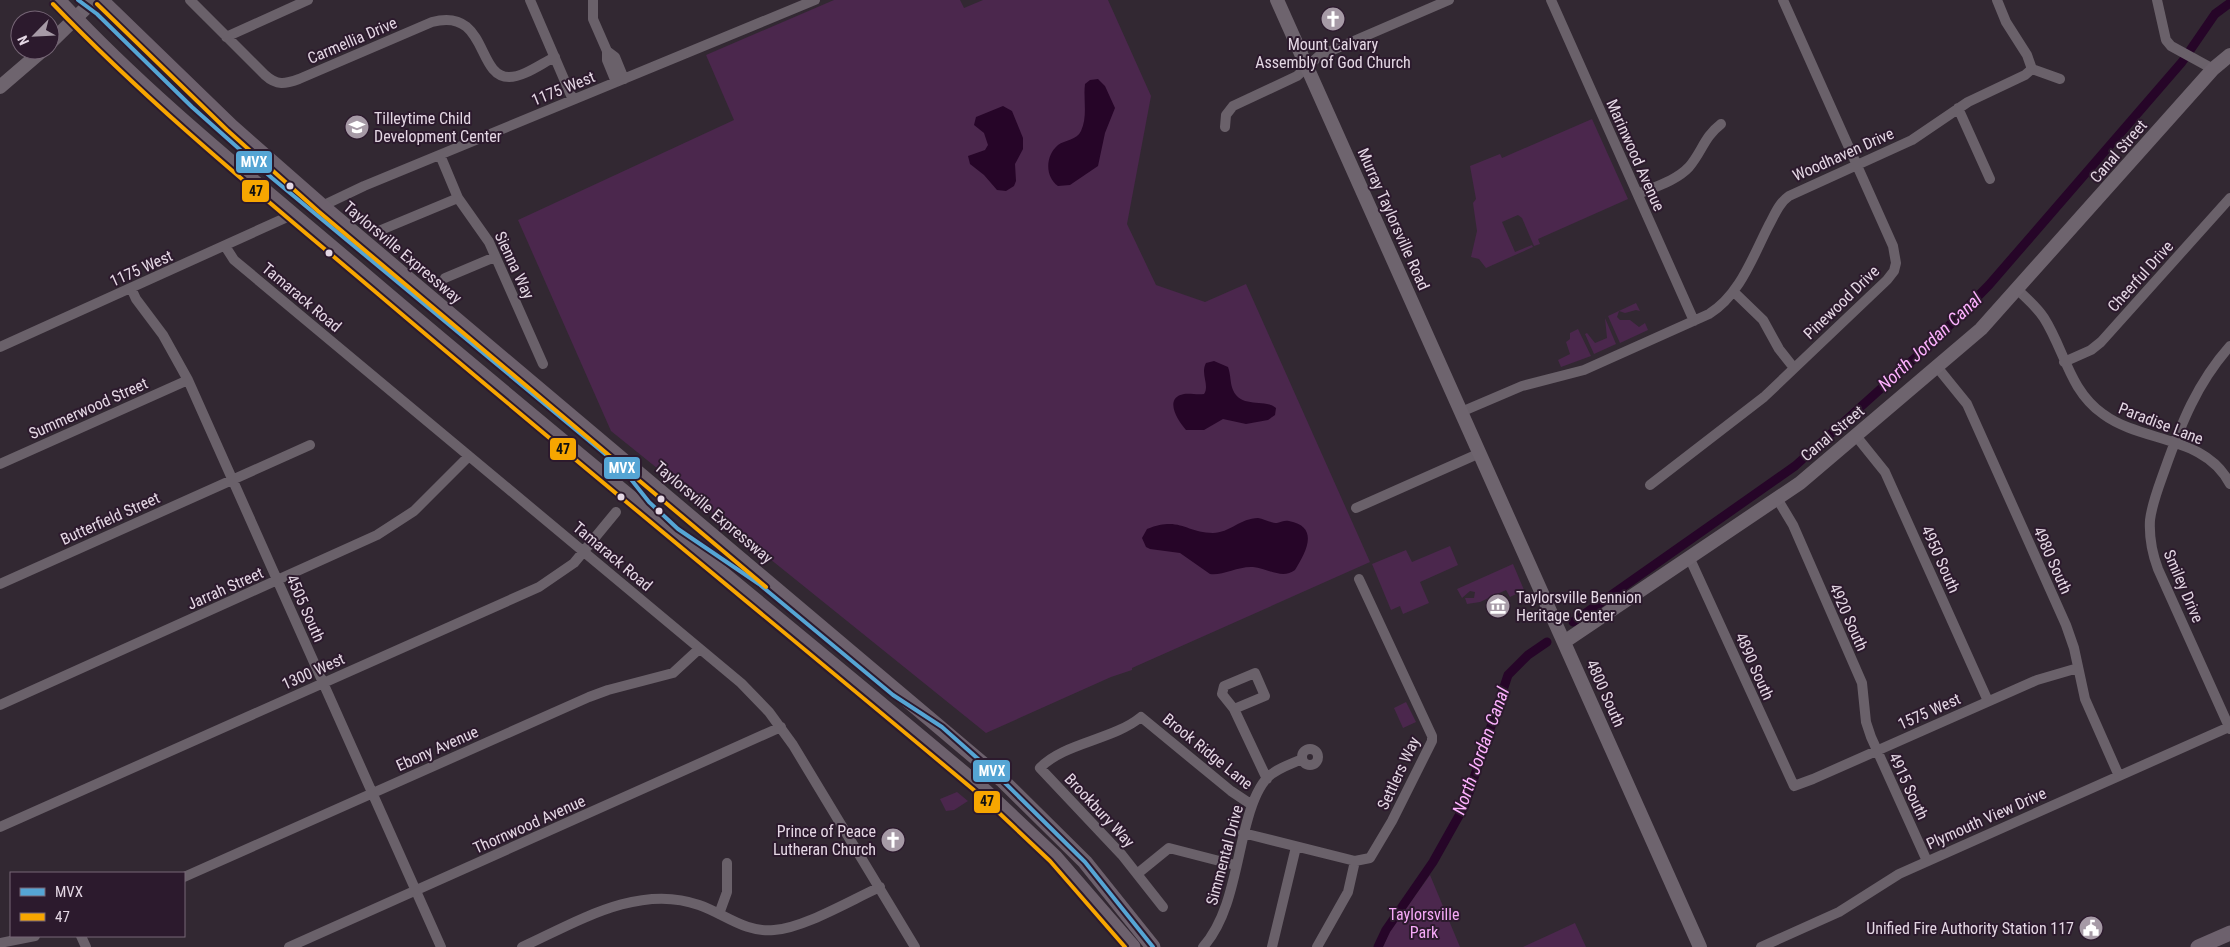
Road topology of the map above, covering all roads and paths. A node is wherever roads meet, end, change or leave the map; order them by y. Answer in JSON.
{"nodes":[{"id":1,"x":58,"y":0,"type":"edge"},
{"id":2,"x":94,"y":0,"type":"edge"},
{"id":3,"x":101,"y":0,"type":"edge"},
{"id":4,"x":190,"y":0,"type":"edge"},
{"id":5,"x":308,"y":0,"type":"edge"},
{"id":6,"x":530,"y":0,"type":"edge"},
{"id":7,"x":593,"y":0,"type":"edge"},
{"id":8,"x":815,"y":0,"type":"edge"},
{"id":9,"x":1277,"y":0,"type":"edge"},
{"id":10,"x":1449,"y":0,"type":"edge"},
{"id":11,"x":1551,"y":0,"type":"edge"},
{"id":12,"x":1783,"y":0,"type":"edge"},
{"id":13,"x":1997,"y":0,"type":"edge"},
{"id":14,"x":2157,"y":0,"type":"edge"},
{"id":15,"x":75,"y":18,"type":"junction"},
{"id":16,"x":60,"y":33,"type":"edge"},
{"id":17,"x":226,"y":36,"type":"junction"},
{"id":18,"x":2230,"y":54,"type":"edge"},
{"id":19,"x":555,"y":57,"type":"junction"},
{"id":20,"x":31,"y":60,"type":"edge"},
{"id":21,"x":1307,"y":68,"type":"junction"},
{"id":22,"x":2032,"y":69,"type":"junction"},
{"id":23,"x":2213,"y":69,"type":"junction"},
{"id":24,"x":2060,"y":79,"type":"dead end"},
{"id":25,"x":620,"y":81,"type":"junction"},
{"id":26,"x":0,"y":87,"type":"edge"},
{"id":27,"x":574,"y":100,"type":"junction"},
{"id":28,"x":1958,"y":108,"type":"junction"},
{"id":29,"x":1721,"y":124,"type":"dead end"},
{"id":30,"x":1225,"y":127,"type":"dead end"},
{"id":31,"x":440,"y":155,"type":"junction"},
{"id":32,"x":1856,"y":164,"type":"junction"},
{"id":33,"x":1990,"y":179,"type":"dead end"},
{"id":34,"x":1638,"y":194,"type":"junction"},
{"id":35,"x":458,"y":198,"type":"junction"},
{"id":36,"x":2230,"y":198,"type":"edge"},
{"id":37,"x":322,"y":206,"type":"junction"},
{"id":38,"x":294,"y":214,"type":"junction"},
{"id":39,"x":381,"y":230,"type":"dead end"},
{"id":40,"x":225,"y":246,"type":"junction"},
{"id":41,"x":495,"y":257,"type":"junction"},
{"id":42,"x":445,"y":278,"type":"dead end"},
{"id":43,"x":132,"y":288,"type":"junction"},
{"id":44,"x":2018,"y":290,"type":"junction"},
{"id":45,"x":1734,"y":292,"type":"junction"},
{"id":46,"x":1694,"y":321,"type":"junction"},
{"id":47,"x":2230,"y":346,"type":"edge"},
{"id":48,"x":0,"y":347,"type":"edge"},
{"id":49,"x":2064,"y":362,"type":"junction"},
{"id":50,"x":543,"y":364,"type":"dead end"},
{"id":51,"x":1937,"y":367,"type":"junction"},
{"id":52,"x":1794,"y":368,"type":"junction"},
{"id":53,"x":188,"y":380,"type":"junction"},
{"id":54,"x":1461,"y":412,"type":"junction"},
{"id":55,"x":1856,"y":436,"type":"junction"},
{"id":56,"x":2174,"y":443,"type":"junction"},
{"id":57,"x":310,"y":445,"type":"dead end"},
{"id":58,"x":1480,"y":453,"type":"junction"},
{"id":59,"x":469,"y":456,"type":"junction"},
{"id":60,"x":0,"y":464,"type":"edge"},
{"id":61,"x":232,"y":480,"type":"junction"},
{"id":62,"x":2230,"y":484,"type":"edge"},
{"id":63,"x":1650,"y":485,"type":"dead end"},
{"id":64,"x":1778,"y":500,"type":"junction"},
{"id":65,"x":1356,"y":508,"type":"dead end"},
{"id":66,"x":616,"y":512,"type":"dead end"},
{"id":67,"x":583,"y":551,"type":"junction"},
{"id":68,"x":1690,"y":558,"type":"junction"},
{"id":69,"x":1359,"y":579,"type":"dead end"},
{"id":70,"x":277,"y":581,"type":"junction"},
{"id":71,"x":0,"y":584,"type":"edge"},
{"id":72,"x":1564,"y":642,"type":"junction"},
{"id":73,"x":699,"y":649,"type":"junction"},
{"id":74,"x":2078,"y":668,"type":"junction"},
{"id":75,"x":323,"y":683,"type":"junction"},
{"id":76,"x":1988,"y":701,"type":"junction"},
{"id":77,"x":0,"y":705,"type":"edge"},
{"id":78,"x":1234,"y":709,"type":"dead end"},
{"id":79,"x":781,"y":727,"type":"junction"},
{"id":80,"x":2229,"y":728,"type":"edge"},
{"id":81,"x":1876,"y":750,"type":"junction"},
{"id":82,"x":1302,"y":759,"type":"dead end"},
{"id":83,"x":1040,"y":768,"type":"joint"},
{"id":84,"x":2119,"y":776,"type":"junction"},
{"id":85,"x":1266,"y":778,"type":"junction"},
{"id":86,"x":1794,"y":786,"type":"joint"},
{"id":87,"x":373,"y":793,"type":"junction"},
{"id":88,"x":1252,"y":805,"type":"junction"},
{"id":89,"x":0,"y":827,"type":"edge"},
{"id":90,"x":1244,"y":833,"type":"junction"},
{"id":91,"x":1296,"y":847,"type":"junction"},
{"id":92,"x":1356,"y":861,"type":"junction"},
{"id":93,"x":1927,"y":861,"type":"junction"},
{"id":94,"x":727,"y":863,"type":"dead end"},
{"id":95,"x":1236,"y":865,"type":"junction"},
{"id":96,"x":1137,"y":874,"type":"junction"},
{"id":97,"x":185,"y":877,"type":"edge"},
{"id":98,"x":880,"y":887,"type":"junction"},
{"id":99,"x":416,"y":890,"type":"junction"},
{"id":100,"x":1164,"y":907,"type":"dead end"},
{"id":101,"x":719,"y":914,"type":"junction"},
{"id":102,"x":2230,"y":933,"type":"edge"},
{"id":103,"x":30,"y":937,"type":"edge"},
{"id":104,"x":0,"y":943,"type":"edge"},
{"id":105,"x":289,"y":947,"type":"edge"},
{"id":106,"x":441,"y":947,"type":"edge"},
{"id":107,"x":522,"y":947,"type":"edge"},
{"id":108,"x":915,"y":947,"type":"edge"},
{"id":109,"x":1133,"y":947,"type":"edge"},
{"id":110,"x":1152,"y":947,"type":"edge"},
{"id":111,"x":1203,"y":947,"type":"edge"},
{"id":112,"x":1272,"y":947,"type":"edge"},
{"id":113,"x":1317,"y":947,"type":"edge"},
{"id":114,"x":1700,"y":947,"type":"edge"},
{"id":115,"x":1761,"y":947,"type":"edge"},
{"id":116,"x":2198,"y":947,"type":"edge"}],
"edges":[{"from":1,"to":15,"type":"main road"},
{"from":2,"to":15,"type":"street"},
{"from":3,"to":37,"type":"main road","name":"Taylorsville Expressway"},
{"from":4,"to":17,"type":"street","name":"Carmellia Drive"},
{"from":5,"to":17,"type":"street"},
{"from":6,"to":19,"type":"street"},
{"from":7,"to":25,"type":"street"},
{"from":8,"to":25,"type":"street","name":"1175 West"},
{"from":9,"to":21,"type":"street","name":"Murray Taylorsville Road"},
{"from":10,"to":21,"type":"street"},
{"from":11,"to":34,"type":"street","name":"Marinwood Avenue"},
{"from":12,"to":32,"type":"street","name":"Pinewood Drive"},
{"from":13,"to":22,"type":"street"},
{"from":14,"to":23,"type":"street"},
{"from":15,"to":16,"type":"street"},
{"from":15,"to":38,"type":"main road"},
{"from":17,"to":19,"type":"street","name":"Carmellia Drive"},
{"from":18,"to":23,"type":"street","name":"Canal Street"},
{"from":19,"to":27,"type":"street"},
{"from":20,"to":26,"type":"street"},
{"from":21,"to":30,"type":"street"},
{"from":21,"to":54,"type":"street","name":"Murray Taylorsville Road"},
{"from":22,"to":24,"type":"street"},
{"from":22,"to":28,"type":"street","name":"Woodhaven Drive"},
{"from":23,"to":44,"type":"street","name":"Canal Street"},
{"from":25,"to":27,"type":"street","name":"1175 West"},
{"from":27,"to":31,"type":"street","name":"1175 West"},
{"from":28,"to":32,"type":"street","name":"Woodhaven Drive"},
{"from":28,"to":33,"type":"street"},
{"from":29,"to":34,"type":"street"},
{"from":31,"to":35,"type":"street","name":"Sienna Way"},
{"from":31,"to":37,"type":"street","name":"1175 West"},
{"from":32,"to":45,"type":"street","name":"Woodhaven Drive"},
{"from":32,"to":52,"type":"street","name":"Pinewood Drive"},
{"from":34,"to":46,"type":"street","name":"Marinwood Avenue"},
{"from":35,"to":39,"type":"street"},
{"from":35,"to":41,"type":"street","name":"Sienna Way"},
{"from":36,"to":49,"type":"street","name":"Cheerful Drive"},
{"from":37,"to":110,"type":"main road","name":"Taylorsville Expressway"},
{"from":38,"to":40,"type":"street","name":"1175 West"},
{"from":38,"to":109,"type":"main road"},
{"from":40,"to":43,"type":"street","name":"1175 West"},
{"from":40,"to":59,"type":"street","name":"Tamarack Road"},
{"from":41,"to":42,"type":"street"},
{"from":41,"to":50,"type":"street","name":"Sienna Way"},
{"from":43,"to":48,"type":"street","name":"1175 West"},
{"from":43,"to":53,"type":"street","name":"4505 South"},
{"from":44,"to":49,"type":"street","name":"Paradise Lane"},
{"from":44,"to":51,"type":"street","name":"Canal Street"},
{"from":45,"to":46,"type":"street","name":"Woodhaven Drive"},
{"from":45,"to":52,"type":"street"},
{"from":46,"to":54,"type":"street","name":"Woodhaven Drive"},
{"from":47,"to":56,"type":"street","name":"Smiley Drive"},
{"from":49,"to":56,"type":"street","name":"Paradise Lane"},
{"from":51,"to":55,"type":"street","name":"Canal Street"},
{"from":51,"to":74,"type":"street","name":"4980 South"},
{"from":52,"to":63,"type":"street","name":"Pinewood Drive"},
{"from":53,"to":60,"type":"street","name":"Summerwood Street"},
{"from":53,"to":61,"type":"street","name":"4505 South"},
{"from":54,"to":58,"type":"street","name":"Murray Taylorsville Road"},
{"from":55,"to":64,"type":"street","name":"Canal Street"},
{"from":55,"to":76,"type":"street","name":"4950 South"},
{"from":56,"to":62,"type":"street","name":"Paradise Lane"},
{"from":56,"to":80,"type":"street","name":"Smiley Drive"},
{"from":57,"to":61,"type":"street","name":"Butterfield Street"},
{"from":58,"to":65,"type":"street"},
{"from":58,"to":72,"type":"street","name":"4800 South"},
{"from":59,"to":67,"type":"street","name":"Tamarack Road"},
{"from":59,"to":70,"type":"street","name":"Jarrah Street"},
{"from":61,"to":70,"type":"street","name":"4505 South"},
{"from":61,"to":71,"type":"street","name":"Butterfield Street"},
{"from":64,"to":68,"type":"street","name":"Canal Street"},
{"from":64,"to":81,"type":"street","name":"4920 South"},
{"from":66,"to":67,"type":"street","name":"1300 West"},
{"from":67,"to":73,"type":"street","name":"Tamarack Road"},
{"from":67,"to":75,"type":"street","name":"1300 West"},
{"from":68,"to":72,"type":"street","name":"Canal Street"},
{"from":68,"to":86,"type":"street","name":"4890 South"},
{"from":69,"to":92,"type":"street","name":"Settlers Way"},
{"from":70,"to":75,"type":"street","name":"4505 South"},
{"from":70,"to":77,"type":"street","name":"Jarrah Street"},
{"from":72,"to":114,"type":"street","name":"4800 South"},
{"from":73,"to":79,"type":"street","name":"Tamarack Road"},
{"from":73,"to":87,"type":"street","name":"Ebony Avenue"},
{"from":74,"to":76,"type":"street","name":"1575 West"},
{"from":74,"to":84,"type":"street","name":"4980 South"},
{"from":75,"to":87,"type":"street","name":"4505 South"},
{"from":75,"to":89,"type":"street","name":"1300 West"},
{"from":76,"to":81,"type":"street","name":"1575 West"},
{"from":78,"to":85,"type":"street"},
{"from":79,"to":98,"type":"street","name":"Tamarack Road"},
{"from":79,"to":99,"type":"street","name":"Thornwood Avenue"},
{"from":80,"to":84,"type":"street","name":"Plymouth View Drive"},
{"from":81,"to":86,"type":"street","name":"1575 West"},
{"from":81,"to":93,"type":"street","name":"4915 South"},
{"from":82,"to":85,"type":"street"},
{"from":83,"to":88,"type":"street","name":"Brook Ridge Lane"},
{"from":83,"to":96,"type":"street","name":"Brookbury Way"},
{"from":84,"to":93,"type":"street","name":"Plymouth View Drive"},
{"from":85,"to":88,"type":"street","name":"Simmental Drive"},
{"from":87,"to":97,"type":"street","name":"Ebony Avenue"},
{"from":87,"to":99,"type":"street","name":"4505 South"},
{"from":88,"to":90,"type":"street","name":"Simmental Drive"},
{"from":90,"to":91,"type":"street"},
{"from":90,"to":95,"type":"street","name":"Simmental Drive"},
{"from":91,"to":92,"type":"street"},
{"from":91,"to":112,"type":"street"},
{"from":92,"to":113,"type":"street"},
{"from":93,"to":115,"type":"street","name":"Plymouth View Drive"},
{"from":94,"to":101,"type":"street"},
{"from":95,"to":96,"type":"street"},
{"from":95,"to":111,"type":"street","name":"Simmental Drive"},
{"from":96,"to":100,"type":"street","name":"Brookbury Way"},
{"from":98,"to":101,"type":"street"},
{"from":98,"to":108,"type":"street","name":"Tamarack Road"},
{"from":99,"to":105,"type":"street","name":"Thornwood Avenue"},
{"from":99,"to":106,"type":"street","name":"4505 South"},
{"from":101,"to":107,"type":"street"},
{"from":102,"to":116,"type":"main road"},
{"from":103,"to":104,"type":"street"}]}
